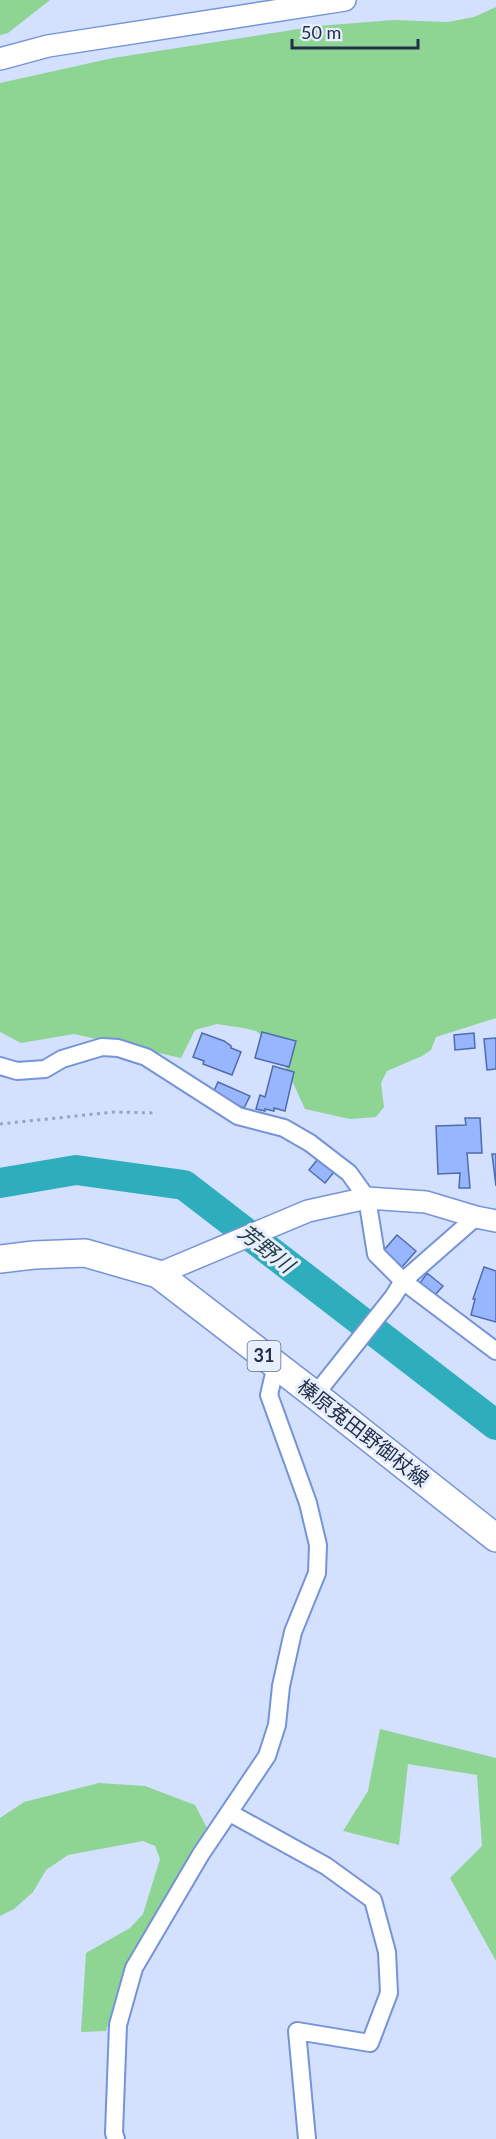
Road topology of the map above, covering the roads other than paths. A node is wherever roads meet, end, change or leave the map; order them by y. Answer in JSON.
{"nodes":[{"id":1,"x":345,"y":0,"type":"edge"},
{"id":2,"x":0,"y":59,"type":"edge"},
{"id":3,"x":0,"y":1066,"type":"edge"},
{"id":4,"x":367,"y":1198,"type":"junction"},
{"id":5,"x":486,"y":1219,"type":"edge"},
{"id":6,"x":0,"y":1259,"type":"edge"},
{"id":7,"x":164,"y":1272,"type":"junction"},
{"id":8,"x":403,"y":1281,"type":"junction"},
{"id":9,"x":496,"y":1351,"type":"edge"},
{"id":10,"x":276,"y":1365,"type":"junction"},
{"id":11,"x":319,"y":1390,"type":"junction"},
{"id":12,"x":496,"y":1538,"type":"edge"},
{"id":13,"x":230,"y":1813,"type":"junction"},
{"id":14,"x":116,"y":2139,"type":"edge"},
{"id":15,"x":307,"y":2139,"type":"edge"}],
"edges":[{"from":1,"to":2,"type":"street"},
{"from":3,"to":4,"type":"street"},
{"from":4,"to":5,"type":"street"},
{"from":4,"to":7,"type":"street"},
{"from":4,"to":8,"type":"street"},
{"from":5,"to":8,"type":"street"},
{"from":6,"to":7,"type":"main road","name":"榛原菟田野御杖線","number":"31"},
{"from":7,"to":10,"type":"main road","name":"榛原菟田野御杖線","number":"31"},
{"from":8,"to":9,"type":"street"},
{"from":8,"to":11,"type":"street"},
{"from":10,"to":11,"type":"main road","name":"榛原菟田野御杖線","number":"31"},
{"from":10,"to":13,"type":"street"},
{"from":11,"to":12,"type":"main road","name":"榛原菟田野御杖線","number":"31"},
{"from":13,"to":14,"type":"street"},
{"from":13,"to":15,"type":"street"}]}
